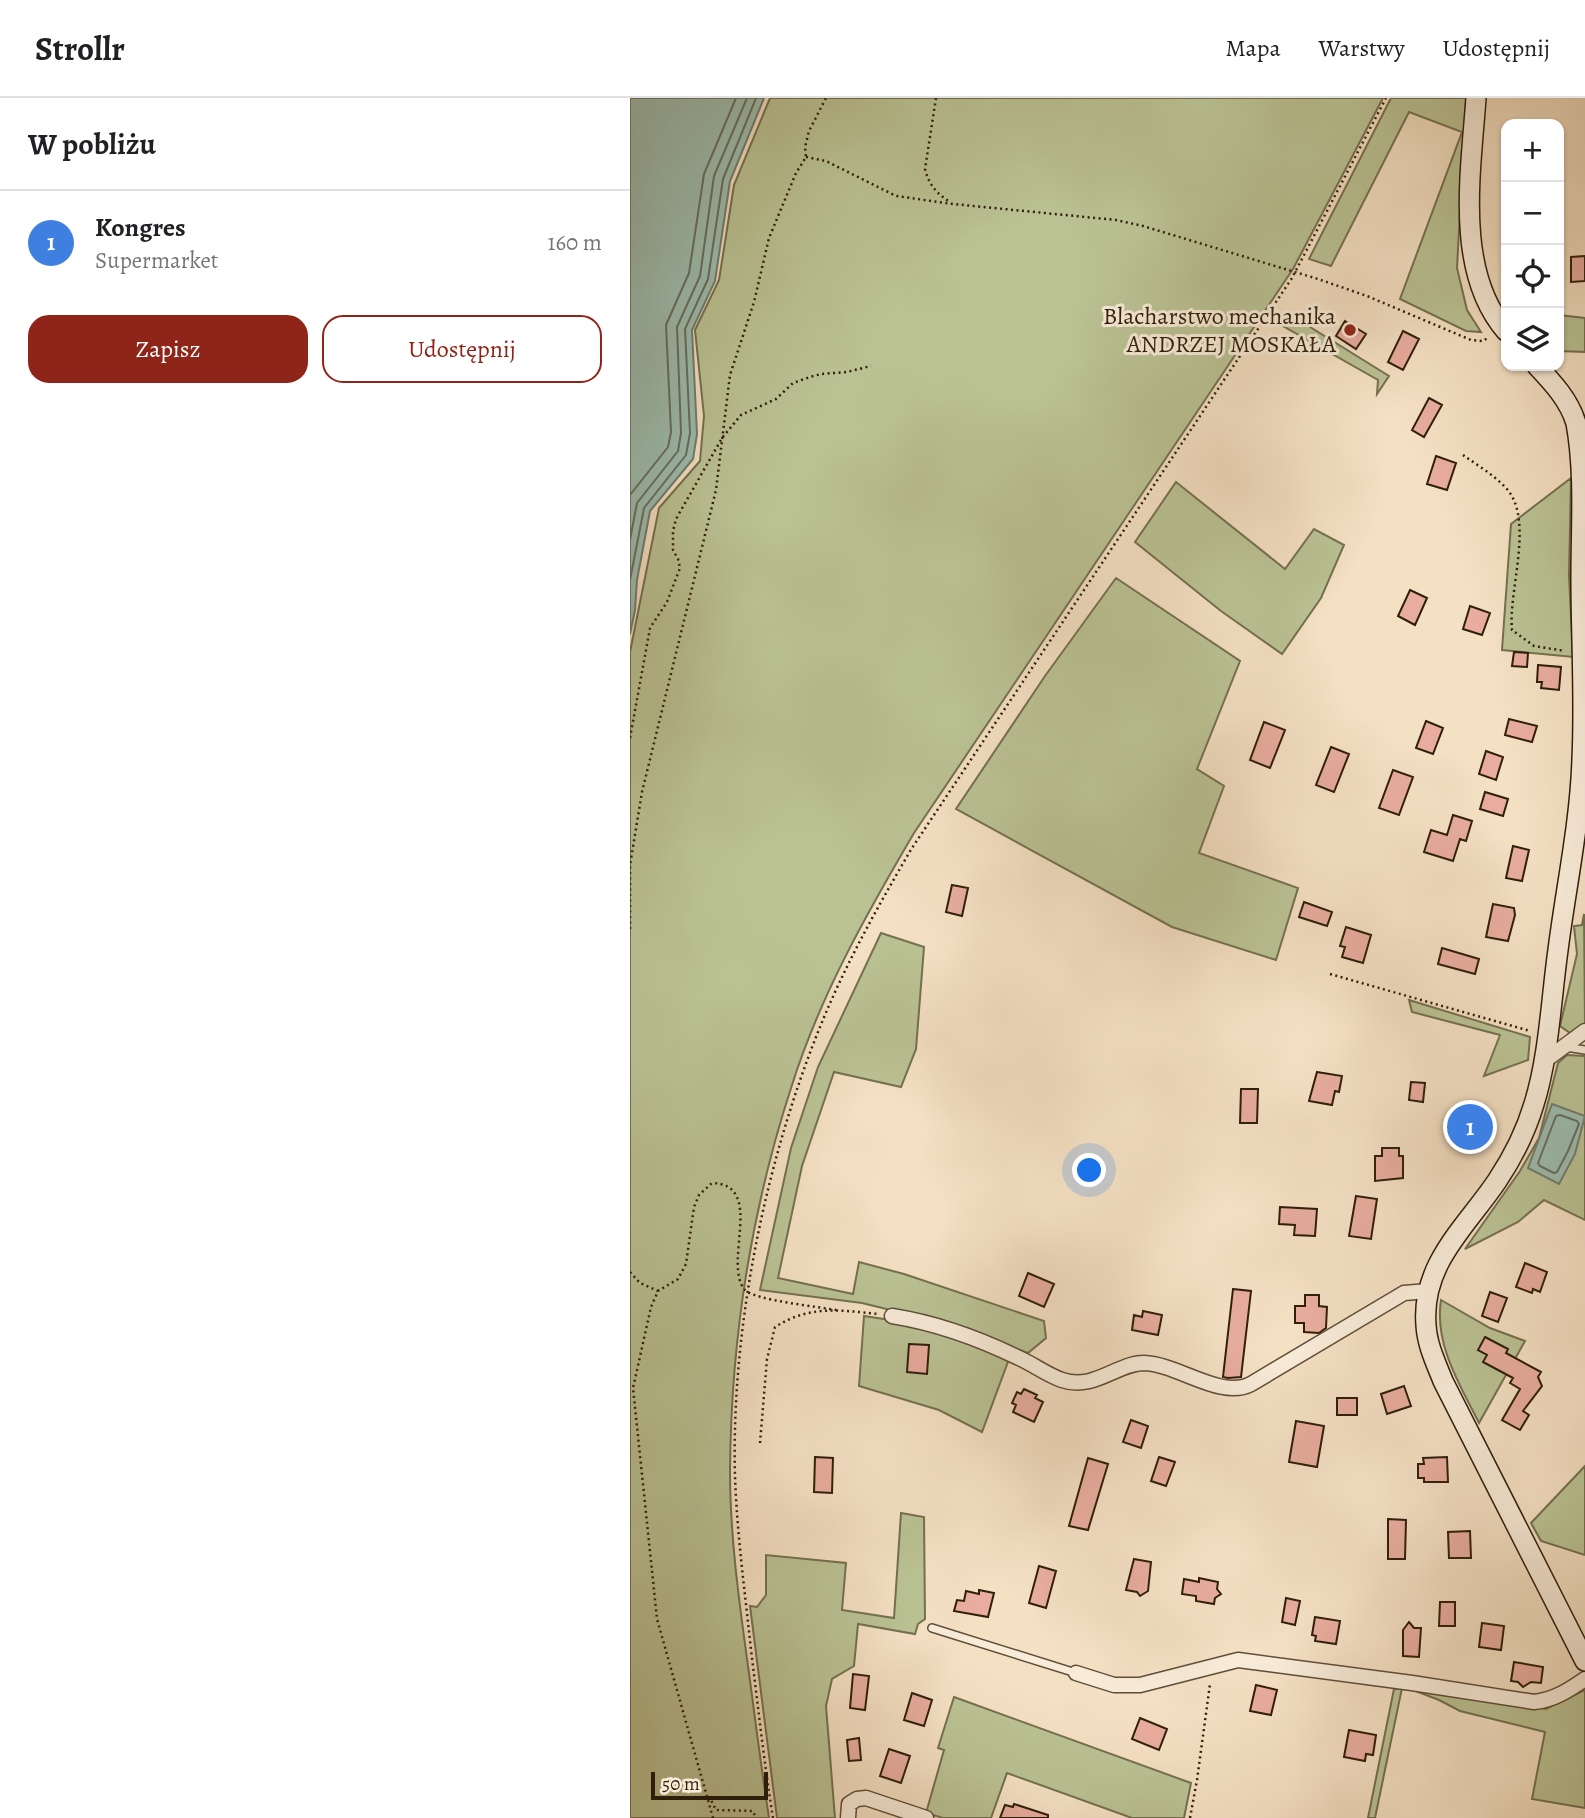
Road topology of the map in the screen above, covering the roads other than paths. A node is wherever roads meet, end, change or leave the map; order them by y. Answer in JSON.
{"nodes":[{"id":1,"x":1476,"y":98,"type":"edge"},
{"id":2,"x":1501,"y":324,"type":"edge"},
{"id":3,"x":1541,"y":371,"type":"edge"},
{"id":4,"x":1583,"y":779,"type":"edge"},
{"id":5,"x":1585,"y":1031,"type":"edge"},
{"id":6,"x":1554,"y":1041,"type":"junction"},
{"id":7,"x":1585,"y":1050,"type":"edge"},
{"id":8,"x":1428,"y":1291,"type":"junction"},
{"id":9,"x":892,"y":1316,"type":"road end"},
{"id":10,"x":932,"y":1628,"type":"dead end"},
{"id":11,"x":1585,"y":1661,"type":"edge"},
{"id":12,"x":1076,"y":1673,"type":"joint"},
{"id":13,"x":1585,"y":1679,"type":"edge"},
{"id":14,"x":848,"y":1818,"type":"edge"},
{"id":15,"x":926,"y":1818,"type":"edge"}],
"edges":[{"from":1,"to":2,"type":"street"},
{"from":3,"to":4,"type":"street"},
{"from":4,"to":6,"type":"street"},
{"from":5,"to":6,"type":"street"},
{"from":6,"to":7,"type":"lane"},
{"from":6,"to":8,"type":"street"},
{"from":8,"to":9,"type":"street"},
{"from":8,"to":11,"type":"street"},
{"from":10,"to":12,"type":"lane"},
{"from":12,"to":13,"type":"street"},
{"from":14,"to":15,"type":"street"}]}
